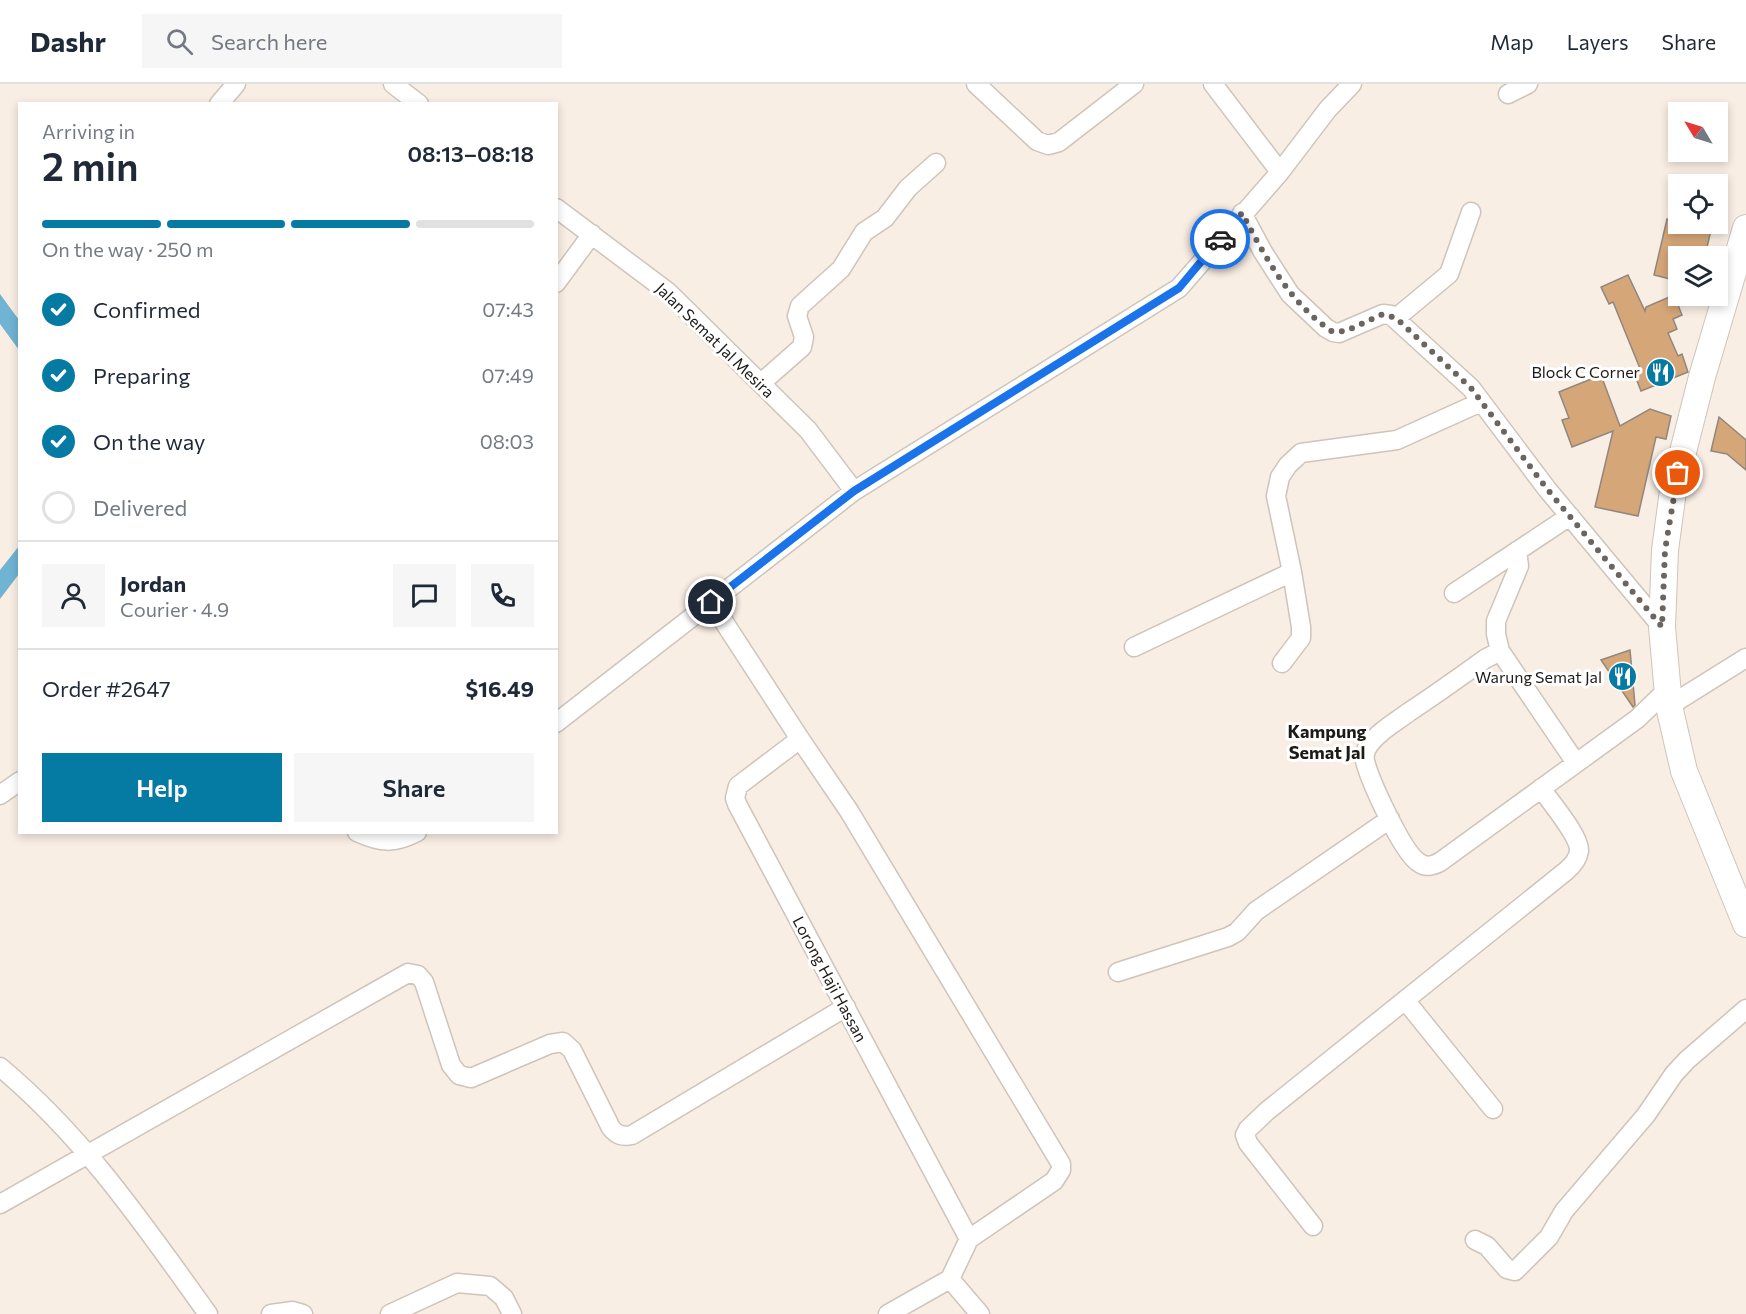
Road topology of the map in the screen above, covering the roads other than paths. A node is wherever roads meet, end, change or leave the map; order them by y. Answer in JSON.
{"nodes":[{"id":1,"x":236,"y":84,"type":"edge"},
{"id":2,"x":393,"y":84,"type":"edge"},
{"id":3,"x":976,"y":84,"type":"edge"},
{"id":4,"x":1134,"y":84,"type":"edge"},
{"id":5,"x":1213,"y":84,"type":"edge"},
{"id":6,"x":1352,"y":84,"type":"edge"},
{"id":7,"x":1528,"y":84,"type":"edge"},
{"id":8,"x":1508,"y":94,"type":"dead end"},
{"id":9,"x":221,"y":102,"type":"edge"},
{"id":10,"x":416,"y":102,"type":"edge"},
{"id":11,"x":936,"y":164,"type":"dead end"},
{"id":12,"x":1280,"y":172,"type":"junction"},
{"id":13,"x":558,"y":209,"type":"edge"},
{"id":14,"x":1471,"y":212,"type":"dead end"},
{"id":15,"x":1242,"y":213,"type":"junction"},
{"id":16,"x":592,"y":234,"type":"junction"},
{"id":17,"x":1744,"y":238,"type":"edge"},
{"id":18,"x":558,"y":280,"type":"edge"},
{"id":19,"x":1396,"y":318,"type":"junction"},
{"id":20,"x":761,"y":383,"type":"junction"},
{"id":21,"x":1481,"y":402,"type":"junction"},
{"id":22,"x":854,"y":491,"type":"junction"},
{"id":23,"x":1570,"y":516,"type":"junction"},
{"id":24,"x":1517,"y":551,"type":"junction"},
{"id":25,"x":1292,"y":572,"type":"junction"},
{"id":26,"x":1454,"y":593,"type":"dead end"},
{"id":27,"x":711,"y":602,"type":"junction"},
{"id":28,"x":1662,"y":627,"type":"junction"},
{"id":29,"x":1134,"y":647,"type":"dead end"},
{"id":30,"x":1500,"y":651,"type":"junction"},
{"id":31,"x":1746,"y":658,"type":"edge"},
{"id":32,"x":1282,"y":663,"type":"dead end"},
{"id":33,"x":1668,"y":698,"type":"junction"},
{"id":34,"x":558,"y":721,"type":"edge"},
{"id":35,"x":800,"y":740,"type":"junction"},
{"id":36,"x":1576,"y":763,"type":"junction"},
{"id":37,"x":18,"y":782,"type":"edge"},
{"id":38,"x":1541,"y":788,"type":"junction"},
{"id":39,"x":0,"y":795,"type":"edge"},
{"id":40,"x":1390,"y":819,"type":"junction"},
{"id":41,"x":362,"y":834,"type":"edge"},
{"id":42,"x":413,"y":834,"type":"edge"},
{"id":43,"x":1744,"y":909,"type":"edge"},
{"id":44,"x":1118,"y":972,"type":"dead end"},
{"id":45,"x":1405,"y":1000,"type":"junction"},
{"id":46,"x":846,"y":1007,"type":"junction"},
{"id":47,"x":1746,"y":1009,"type":"edge"},
{"id":48,"x":0,"y":1067,"type":"edge"},
{"id":49,"x":1493,"y":1109,"type":"dead end"},
{"id":50,"x":89,"y":1154,"type":"junction"},
{"id":51,"x":0,"y":1204,"type":"edge"},
{"id":52,"x":1313,"y":1227,"type":"dead end"},
{"id":53,"x":969,"y":1239,"type":"junction"},
{"id":54,"x":1475,"y":1240,"type":"dead end"},
{"id":55,"x":950,"y":1279,"type":"junction"},
{"id":56,"x":208,"y":1314,"type":"edge"},
{"id":57,"x":271,"y":1314,"type":"edge"},
{"id":58,"x":303,"y":1314,"type":"edge"},
{"id":59,"x":390,"y":1314,"type":"edge"},
{"id":60,"x":512,"y":1314,"type":"edge"},
{"id":61,"x":888,"y":1314,"type":"edge"},
{"id":62,"x":980,"y":1314,"type":"edge"}],
"edges":[{"from":1,"to":9,"type":"street"},
{"from":2,"to":10,"type":"street"},
{"from":3,"to":4,"type":"street"},
{"from":5,"to":12,"type":"street"},
{"from":6,"to":12,"type":"street"},
{"from":7,"to":8,"type":"street"},
{"from":11,"to":20,"type":"street"},
{"from":12,"to":15,"type":"street"},
{"from":13,"to":16,"type":"street","name":"Jalan Semat Jal Mesira"},
{"from":14,"to":19,"type":"street"},
{"from":15,"to":19,"type":"street"},
{"from":15,"to":22,"type":"street"},
{"from":16,"to":18,"type":"street"},
{"from":16,"to":20,"type":"street","name":"Jalan Semat Jal Mesira"},
{"from":17,"to":28,"type":"main road"},
{"from":19,"to":21,"type":"street"},
{"from":20,"to":22,"type":"street","name":"Jalan Semat Jal Mesira"},
{"from":21,"to":23,"type":"street"},
{"from":21,"to":25,"type":"street"},
{"from":22,"to":27,"type":"street"},
{"from":23,"to":24,"type":"street"},
{"from":23,"to":28,"type":"street"},
{"from":24,"to":26,"type":"street"},
{"from":24,"to":30,"type":"street"},
{"from":25,"to":29,"type":"street"},
{"from":25,"to":32,"type":"street"},
{"from":27,"to":34,"type":"street"},
{"from":27,"to":35,"type":"street"},
{"from":28,"to":33,"type":"main road"},
{"from":30,"to":36,"type":"street"},
{"from":30,"to":40,"type":"street"},
{"from":31,"to":33,"type":"street"},
{"from":33,"to":36,"type":"street"},
{"from":33,"to":43,"type":"main road"},
{"from":35,"to":46,"type":"street","name":"Lorong Haji Hassan"},
{"from":35,"to":53,"type":"street"},
{"from":36,"to":38,"type":"street"},
{"from":37,"to":39,"type":"street"},
{"from":38,"to":40,"type":"street"},
{"from":38,"to":45,"type":"street"},
{"from":40,"to":44,"type":"street"},
{"from":41,"to":42,"type":"street"},
{"from":45,"to":49,"type":"street"},
{"from":45,"to":52,"type":"street"},
{"from":46,"to":50,"type":"street"},
{"from":46,"to":53,"type":"street","name":"Lorong Haji Hassan"},
{"from":47,"to":54,"type":"street"},
{"from":48,"to":50,"type":"street"},
{"from":50,"to":51,"type":"street"},
{"from":50,"to":56,"type":"street"},
{"from":53,"to":55,"type":"street"},
{"from":55,"to":61,"type":"street"},
{"from":55,"to":62,"type":"street"},
{"from":57,"to":58,"type":"street"},
{"from":59,"to":60,"type":"street"}]}
